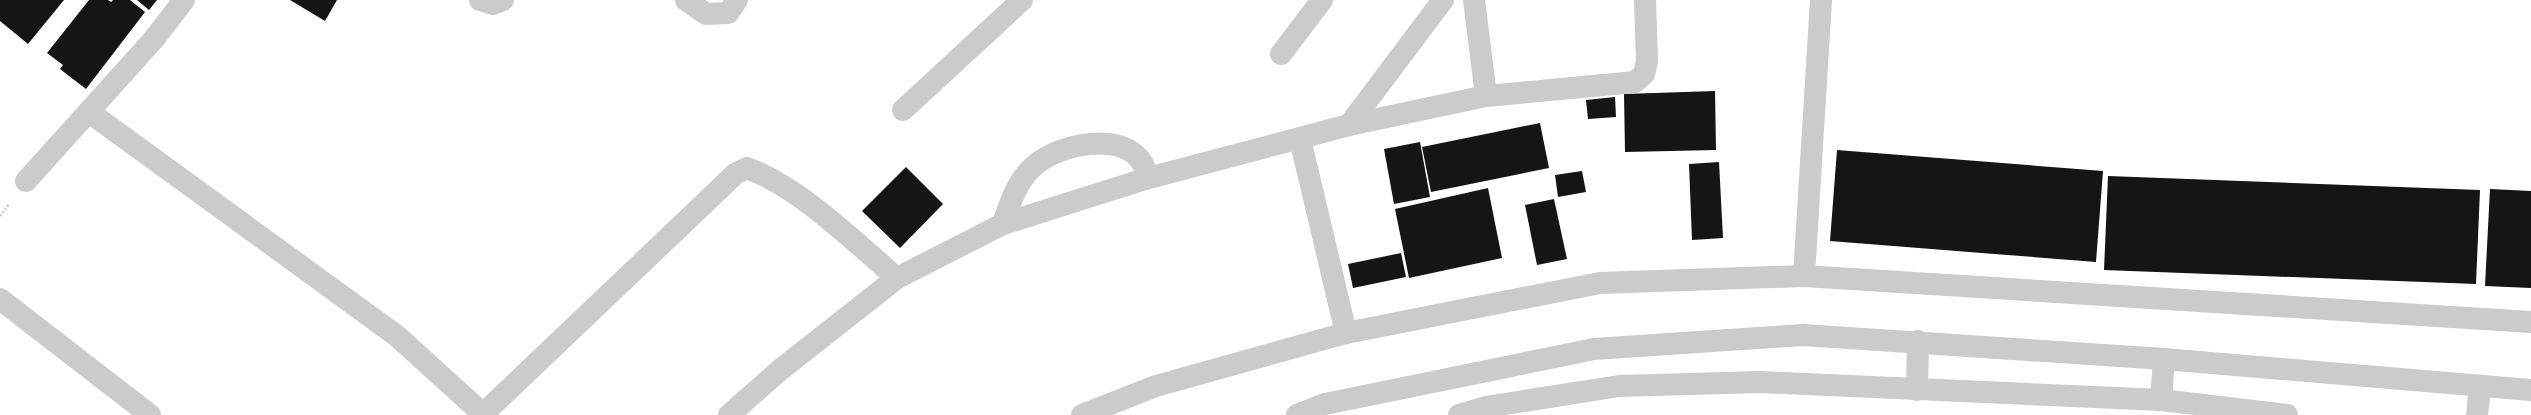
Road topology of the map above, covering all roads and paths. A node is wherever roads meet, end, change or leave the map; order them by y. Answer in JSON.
{"nodes":[{"id":1,"x":184,"y":0,"type":"edge"},
{"id":2,"x":480,"y":0,"type":"edge"},
{"id":3,"x":503,"y":0,"type":"edge"},
{"id":4,"x":686,"y":0,"type":"edge"},
{"id":5,"x":1022,"y":0,"type":"edge"},
{"id":6,"x":1322,"y":0,"type":"edge"},
{"id":7,"x":1443,"y":0,"type":"edge"},
{"id":8,"x":1474,"y":0,"type":"edge"},
{"id":9,"x":1645,"y":0,"type":"edge"},
{"id":10,"x":1822,"y":0,"type":"edge"},
{"id":11,"x":733,"y":7,"type":"edge"},
{"id":12,"x":1281,"y":54,"type":"dead end"},
{"id":13,"x":1486,"y":96,"type":"junction"},
{"id":14,"x":903,"y":110,"type":"dead end"},
{"id":15,"x":89,"y":112,"type":"junction"},
{"id":16,"x":1349,"y":124,"type":"junction"},
{"id":17,"x":1300,"y":139,"type":"junction"},
{"id":18,"x":1145,"y":179,"type":"junction"},
{"id":19,"x":26,"y":180,"type":"dead end"},
{"id":20,"x":1003,"y":224,"type":"junction"},
{"id":21,"x":1804,"y":276,"type":"junction"},
{"id":22,"x":896,"y":278,"type":"junction"},
{"id":23,"x":0,"y":299,"type":"edge"},
{"id":24,"x":2531,"y":322,"type":"edge"},
{"id":25,"x":1346,"y":333,"type":"junction"},
{"id":26,"x":1918,"y":341,"type":"junction"},
{"id":27,"x":2164,"y":359,"type":"junction"},
{"id":28,"x":2480,"y":387,"type":"junction"},
{"id":29,"x":1917,"y":390,"type":"junction"},
{"id":30,"x":2531,"y":390,"type":"edge"},
{"id":31,"x":2162,"y":400,"type":"junction"},
{"id":32,"x":1327,"y":410,"type":"edge"},
{"id":33,"x":483,"y":414,"type":"edge"},
{"id":34,"x":150,"y":415,"type":"edge"},
{"id":35,"x":729,"y":415,"type":"edge"},
{"id":36,"x":1082,"y":415,"type":"edge"},
{"id":37,"x":1297,"y":415,"type":"edge"},
{"id":38,"x":1459,"y":415,"type":"edge"},
{"id":39,"x":2287,"y":415,"type":"edge"},
{"id":40,"x":2477,"y":415,"type":"edge"}],
"edges":[{"from":1,"to":15,"type":"street"},
{"from":2,"to":3,"type":"street"},
{"from":4,"to":11,"type":"street"},
{"from":5,"to":14,"type":"street"},
{"from":6,"to":12,"type":"street"},
{"from":7,"to":16,"type":"street"},
{"from":8,"to":13,"type":"street"},
{"from":9,"to":13,"type":"street"},
{"from":10,"to":21,"type":"street"},
{"from":13,"to":16,"type":"street"},
{"from":15,"to":19,"type":"street"},
{"from":15,"to":33,"type":"street"},
{"from":16,"to":17,"type":"street"},
{"from":17,"to":18,"type":"street"},
{"from":17,"to":25,"type":"street"},
{"from":18,"to":20,"type":"street"},
{"from":18,"to":20,"type":"street"},
{"from":20,"to":22,"type":"street"},
{"from":21,"to":24,"type":"street"},
{"from":21,"to":25,"type":"street"},
{"from":22,"to":33,"type":"street"},
{"from":22,"to":35,"type":"street"},
{"from":23,"to":34,"type":"street"},
{"from":25,"to":36,"type":"street"},
{"from":26,"to":27,"type":"street"},
{"from":26,"to":29,"type":"street"},
{"from":26,"to":32,"type":"street"},
{"from":27,"to":28,"type":"street"},
{"from":27,"to":31,"type":"street"},
{"from":28,"to":30,"type":"street"},
{"from":28,"to":40,"type":"street"},
{"from":29,"to":31,"type":"street"},
{"from":29,"to":38,"type":"street"},
{"from":31,"to":39,"type":"street"},
{"from":32,"to":37,"type":"street"}]}
